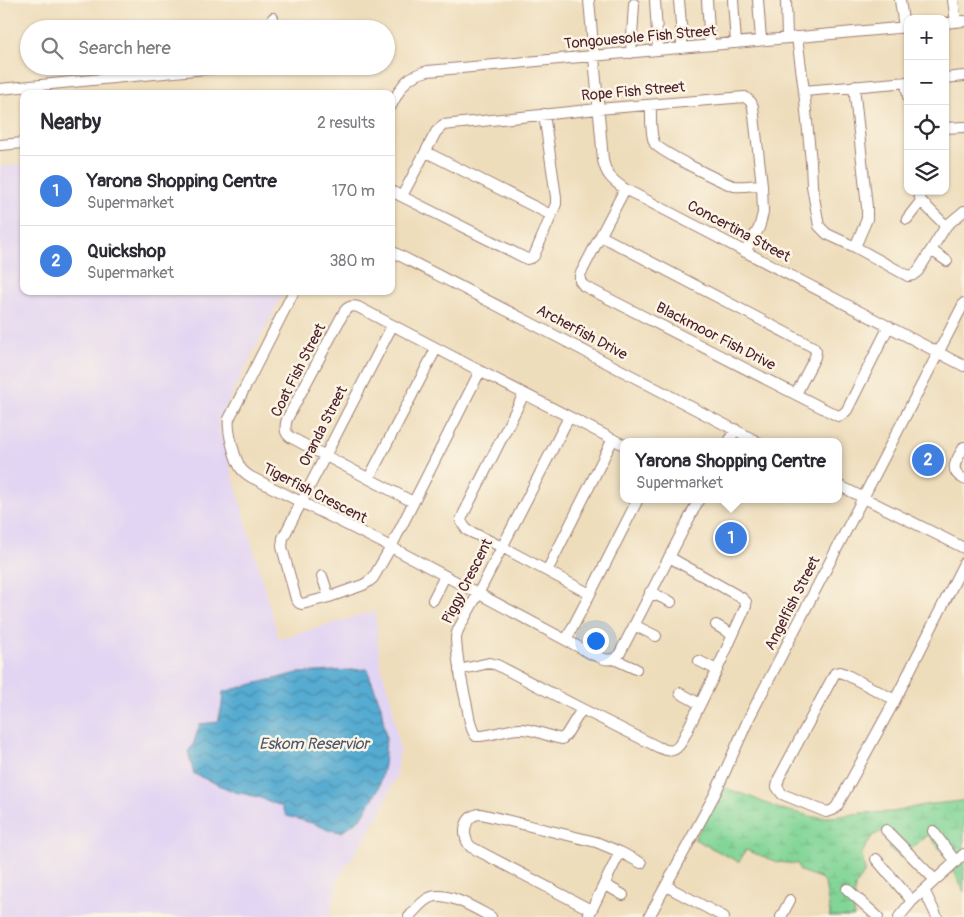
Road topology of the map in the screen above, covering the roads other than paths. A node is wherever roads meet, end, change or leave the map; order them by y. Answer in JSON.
{"nodes":[{"id":1,"x":589,"y":0,"type":"edge"},
{"id":2,"x":655,"y":0,"type":"edge"},
{"id":3,"x":679,"y":0,"type":"edge"},
{"id":4,"x":707,"y":0,"type":"edge"},
{"id":5,"x":733,"y":0,"type":"edge"},
{"id":6,"x":758,"y":0,"type":"edge"},
{"id":7,"x":786,"y":0,"type":"edge"},
{"id":8,"x":900,"y":0,"type":"edge"},
{"id":9,"x":953,"y":0,"type":"edge"},
{"id":10,"x":634,"y":4,"type":"dead end"},
{"id":11,"x":904,"y":18,"type":"edge"},
{"id":12,"x":955,"y":22,"type":"edge"},
{"id":13,"x":904,"y":27,"type":"edge"},
{"id":14,"x":792,"y":37,"type":"junction"},
{"id":15,"x":761,"y":40,"type":"junction"},
{"id":16,"x":736,"y":43,"type":"junction"},
{"id":17,"x":710,"y":45,"type":"junction"},
{"id":18,"x":682,"y":48,"type":"junction"},
{"id":19,"x":658,"y":50,"type":"junction"},
{"id":20,"x":631,"y":53,"type":"junction"},
{"id":21,"x":594,"y":56,"type":"junction"},
{"id":22,"x":144,"y":75,"type":"edge"},
{"id":23,"x":964,"y":76,"type":"edge"},
{"id":24,"x":949,"y":78,"type":"edge"},
{"id":25,"x":904,"y":82,"type":"edge"},
{"id":26,"x":854,"y":86,"type":"junction"},
{"id":27,"x":0,"y":89,"type":"edge"},
{"id":28,"x":804,"y":91,"type":"junction"},
{"id":29,"x":395,"y":99,"type":"edge"},
{"id":30,"x":650,"y":105,"type":"junction"},
{"id":31,"x":598,"y":109,"type":"junction"},
{"id":32,"x":544,"y":114,"type":"junction"},
{"id":33,"x":964,"y":127,"type":"edge"},
{"id":34,"x":949,"y":128,"type":"edge"},
{"id":35,"x":20,"y":143,"type":"edge"},
{"id":36,"x":0,"y":145,"type":"edge"},
{"id":37,"x":426,"y":152,"type":"junction"},
{"id":38,"x":762,"y":185,"type":"junction"},
{"id":39,"x":625,"y":188,"type":"junction"},
{"id":40,"x":395,"y":193,"type":"edge"},
{"id":41,"x":402,"y":196,"type":"junction"},
{"id":42,"x":919,"y":196,"type":"edge"},
{"id":43,"x":964,"y":211,"type":"edge"},
{"id":44,"x":551,"y":214,"type":"junction"},
{"id":45,"x":908,"y":219,"type":"dead end"},
{"id":46,"x":946,"y":226,"type":"junction"},
{"id":47,"x":601,"y":236,"type":"junction"},
{"id":48,"x":856,"y":247,"type":"junction"},
{"id":49,"x":930,"y":250,"type":"junction"},
{"id":50,"x":745,"y":252,"type":"junction"},
{"id":51,"x":395,"y":253,"type":"edge"},
{"id":52,"x":947,"y":261,"type":"dead end"},
{"id":53,"x":292,"y":295,"type":"edge"},
{"id":54,"x":964,"y":303,"type":"edge"},
{"id":55,"x":392,"y":326,"type":"junction"},
{"id":56,"x":889,"y":326,"type":"junction"},
{"id":57,"x":436,"y":349,"type":"junction"},
{"id":58,"x":938,"y":353,"type":"junction"},
{"id":59,"x":964,"y":366,"type":"edge"},
{"id":60,"x":480,"y":372,"type":"junction"},
{"id":61,"x":524,"y":394,"type":"junction"},
{"id":62,"x":796,"y":394,"type":"junction"},
{"id":63,"x":569,"y":417,"type":"junction"},
{"id":64,"x":735,"y":429,"type":"junction"},
{"id":65,"x":730,"y":438,"type":"edge"},
{"id":66,"x":751,"y":438,"type":"edge"},
{"id":67,"x":613,"y":439,"type":"junction"},
{"id":68,"x":620,"y":443,"type":"edge"},
{"id":69,"x":964,"y":447,"type":"edge"},
{"id":70,"x":325,"y":456,"type":"junction"},
{"id":71,"x":369,"y":478,"type":"junction"},
{"id":72,"x":964,"y":479,"type":"edge"},
{"id":73,"x":842,"y":487,"type":"edge"},
{"id":74,"x":864,"y":497,"type":"junction"},
{"id":75,"x":413,"y":502,"type":"junction"},
{"id":76,"x":301,"y":503,"type":"junction"},
{"id":77,"x":636,"y":503,"type":"edge"},
{"id":78,"x":697,"y":503,"type":"edge"},
{"id":79,"x":502,"y":547,"type":"junction"},
{"id":80,"x":391,"y":548,"type":"junction"},
{"id":81,"x":964,"y":548,"type":"edge"},
{"id":82,"x":669,"y":557,"type":"junction"},
{"id":83,"x":964,"y":562,"type":"edge"},
{"id":84,"x":547,"y":571,"type":"junction"},
{"id":85,"x":322,"y":576,"type":"dead end"},
{"id":86,"x":445,"y":576,"type":"junction"},
{"id":87,"x":650,"y":592,"type":"junction"},
{"id":88,"x":478,"y":594,"type":"junction"},
{"id":89,"x":590,"y":594,"type":"junction"},
{"id":90,"x":329,"y":597,"type":"junction"},
{"id":91,"x":433,"y":600,"type":"dead end"},
{"id":92,"x":671,"y":602,"type":"dead end"},
{"id":93,"x":634,"y":625,"type":"junction"},
{"id":94,"x":716,"y":625,"type":"dead end"},
{"id":95,"x":733,"y":635,"type":"junction"},
{"id":96,"x":656,"y":636,"type":"dead end"},
{"id":97,"x":566,"y":640,"type":"junction"},
{"id":98,"x":614,"y":659,"type":"junction"},
{"id":99,"x":699,"y":661,"type":"dead end"},
{"id":100,"x":636,"y":668,"type":"dead end"},
{"id":101,"x":459,"y":670,"type":"junction"},
{"id":102,"x":717,"y":670,"type":"junction"},
{"id":103,"x":680,"y":693,"type":"dead end"},
{"id":104,"x":895,"y":700,"type":"junction"},
{"id":105,"x":700,"y":704,"type":"junction"},
{"id":106,"x":582,"y":709,"type":"junction"},
{"id":107,"x":886,"y":830,"type":"dead end"},
{"id":108,"x":933,"y":831,"type":"dead end"},
{"id":109,"x":620,"y":852,"type":"junction"},
{"id":110,"x":964,"y":854,"type":"edge"},
{"id":111,"x":876,"y":859,"type":"dead end"},
{"id":112,"x":956,"y":862,"type":"junction"},
{"id":113,"x":641,"y":863,"type":"dead end"},
{"id":114,"x":935,"y":880,"type":"junction"},
{"id":115,"x":604,"y":884,"type":"junction"},
{"id":116,"x":666,"y":886,"type":"junction"},
{"id":117,"x":847,"y":889,"type":"dead end"},
{"id":118,"x":924,"y":890,"type":"junction"},
{"id":119,"x":623,"y":895,"type":"dead end"},
{"id":120,"x":790,"y":900,"type":"dead end"},
{"id":121,"x":912,"y":902,"type":"junction"},
{"id":122,"x":590,"y":914,"type":"edge"},
{"id":123,"x":409,"y":917,"type":"edge"},
{"id":124,"x":491,"y":917,"type":"edge"},
{"id":125,"x":649,"y":917,"type":"edge"},
{"id":126,"x":724,"y":917,"type":"edge"},
{"id":127,"x":781,"y":917,"type":"edge"},
{"id":128,"x":878,"y":917,"type":"edge"},
{"id":129,"x":899,"y":917,"type":"edge"},
{"id":130,"x":937,"y":917,"type":"edge"}],
"edges":[{"from":1,"to":21,"type":"street","name":"Concertina Street"},
{"from":2,"to":19,"type":"street"},
{"from":3,"to":18,"type":"street"},
{"from":4,"to":17,"type":"street"},
{"from":5,"to":16,"type":"street"},
{"from":6,"to":15,"type":"street"},
{"from":7,"to":14,"type":"street"},
{"from":8,"to":11,"type":"street"},
{"from":9,"to":12,"type":"street"},
{"from":10,"to":20,"type":"street"},
{"from":13,"to":14,"type":"street","name":"Tongouesole Fish Street"},
{"from":14,"to":15,"type":"street","name":"Tongouesole Fish Street"},
{"from":14,"to":28,"type":"street"},
{"from":15,"to":16,"type":"street","name":"Tongouesole Fish Street"},
{"from":16,"to":17,"type":"street","name":"Tongouesole Fish Street"},
{"from":17,"to":18,"type":"street","name":"Tongouesole Fish Street"},
{"from":18,"to":19,"type":"street","name":"Tongouesole Fish Street"},
{"from":19,"to":20,"type":"street","name":"Tongouesole Fish Street"},
{"from":20,"to":21,"type":"street","name":"Tongouesole Fish Street"},
{"from":21,"to":29,"type":"street","name":"Tongouesole Fish Street"},
{"from":21,"to":31,"type":"street","name":"Concertina Street"},
{"from":22,"to":27,"type":"street"},
{"from":23,"to":24,"type":"street"},
{"from":25,"to":26,"type":"street"},
{"from":26,"to":28,"type":"street"},
{"from":26,"to":48,"type":"street"},
{"from":28,"to":48,"type":"street"},
{"from":30,"to":31,"type":"street","name":"Rope Fish Street"},
{"from":30,"to":38,"type":"street"},
{"from":30,"to":38,"type":"street","name":"Rope Fish Street"},
{"from":31,"to":32,"type":"street","name":"Rope Fish Street"},
{"from":31,"to":39,"type":"street","name":"Concertina Street"},
{"from":32,"to":37,"type":"street","name":"Rope Fish Street"},
{"from":32,"to":44,"type":"street"},
{"from":33,"to":34,"type":"street"},
{"from":35,"to":36,"type":"street"},
{"from":37,"to":41,"type":"street","name":"Rope Fish Street"},
{"from":37,"to":44,"type":"street"},
{"from":38,"to":50,"type":"street","name":"Rope Fish Street"},
{"from":39,"to":47,"type":"street","name":"Blackmoor Fish Drive"},
{"from":39,"to":50,"type":"street","name":"Concertina Street"},
{"from":40,"to":41,"type":"street"},
{"from":41,"to":44,"type":"street"},
{"from":42,"to":45,"type":"street"},
{"from":42,"to":46,"type":"street"},
{"from":43,"to":46,"type":"street"},
{"from":46,"to":49,"type":"street"},
{"from":47,"to":62,"type":"street"},
{"from":47,"to":62,"type":"street","name":"Blackmoor Fish Drive"},
{"from":48,"to":49,"type":"street"},
{"from":49,"to":52,"type":"street"},
{"from":50,"to":56,"type":"street","name":"Concertina Street"},
{"from":51,"to":64,"type":"street","name":"Archerfish Drive"},
{"from":53,"to":76,"type":"street","name":"Tigerfish Crescent"},
{"from":54,"to":58,"type":"street","name":"Angelfish Street"},
{"from":55,"to":57,"type":"street","name":"Coat Fish Street"},
{"from":55,"to":70,"type":"street","name":"Oranda Street"},
{"from":55,"to":70,"type":"street","name":"Coat Fish Street"},
{"from":56,"to":58,"type":"street","name":"Concertina Street"},
{"from":56,"to":62,"type":"street","name":"Blackmoor Fish Drive"},
{"from":57,"to":60,"type":"street","name":"Coat Fish Street"},
{"from":57,"to":71,"type":"street"},
{"from":58,"to":59,"type":"street","name":"Concertina Street"},
{"from":58,"to":74,"type":"street","name":"Angelfish Street"},
{"from":60,"to":61,"type":"street","name":"Coat Fish Street"},
{"from":60,"to":75,"type":"street","name":"Oranda Street"},
{"from":61,"to":63,"type":"street","name":"Coat Fish Street"},
{"from":61,"to":79,"type":"street"},
{"from":63,"to":67,"type":"street","name":"Coat Fish Street"},
{"from":63,"to":79,"type":"street","name":"Piggy Crescent"},
{"from":64,"to":65,"type":"street"},
{"from":64,"to":66,"type":"street","name":"Archerfish Drive"},
{"from":67,"to":68,"type":"street","name":"Coat Fish Street"},
{"from":67,"to":84,"type":"street"},
{"from":69,"to":72,"type":"street"},
{"from":70,"to":71,"type":"street","name":"Coat Fish Street"},
{"from":70,"to":76,"type":"street","name":"Oranda Street"},
{"from":71,"to":75,"type":"street","name":"Coat Fish Street"},
{"from":73,"to":74,"type":"street"},
{"from":74,"to":81,"type":"street"},
{"from":74,"to":116,"type":"street","name":"Angelfish Street"},
{"from":75,"to":80,"type":"street","name":"Oranda Street"},
{"from":76,"to":80,"type":"street","name":"Tigerfish Crescent"},
{"from":76,"to":90,"type":"street","name":"Oranda Street"},
{"from":77,"to":89,"type":"street"},
{"from":78,"to":82,"type":"street"},
{"from":79,"to":84,"type":"street"},
{"from":79,"to":88,"type":"street","name":"Piggy Crescent"},
{"from":80,"to":86,"type":"street","name":"Tigerfish Crescent"},
{"from":80,"to":90,"type":"street","name":"Oranda Street"},
{"from":82,"to":87,"type":"street"},
{"from":82,"to":95,"type":"street"},
{"from":83,"to":104,"type":"street"},
{"from":84,"to":89,"type":"street"},
{"from":85,"to":90,"type":"street"},
{"from":86,"to":88,"type":"street","name":"Tigerfish Crescent"},
{"from":86,"to":91,"type":"street"},
{"from":87,"to":92,"type":"street"},
{"from":87,"to":93,"type":"street"},
{"from":88,"to":97,"type":"street","name":"Tigerfish Crescent"},
{"from":88,"to":101,"type":"street","name":"Piggy Crescent"},
{"from":89,"to":97,"type":"street"},
{"from":93,"to":96,"type":"street"},
{"from":93,"to":98,"type":"street"},
{"from":94,"to":95,"type":"street"},
{"from":95,"to":102,"type":"street"},
{"from":97,"to":98,"type":"street","name":"Tigerfish Crescent"},
{"from":98,"to":100,"type":"street","name":"Tigerfish Crescent"},
{"from":99,"to":102,"type":"street"},
{"from":101,"to":106,"type":"street"},
{"from":101,"to":106,"type":"street","name":"Piggy Crescent"},
{"from":102,"to":105,"type":"street"},
{"from":103,"to":105,"type":"street"},
{"from":104,"to":104,"type":"street"},
{"from":105,"to":106,"type":"street"},
{"from":107,"to":114,"type":"street"},
{"from":108,"to":112,"type":"street"},
{"from":109,"to":113,"type":"street"},
{"from":109,"to":115,"type":"street"},
{"from":109,"to":122,"type":"street"},
{"from":110,"to":112,"type":"street"},
{"from":111,"to":121,"type":"street"},
{"from":112,"to":114,"type":"street"},
{"from":114,"to":118,"type":"street"},
{"from":115,"to":119,"type":"street"},
{"from":115,"to":122,"type":"street"},
{"from":116,"to":125,"type":"street","name":"Angelfish Street"},
{"from":116,"to":126,"type":"street"},
{"from":117,"to":128,"type":"street"},
{"from":118,"to":121,"type":"street"},
{"from":118,"to":130,"type":"street"},
{"from":120,"to":127,"type":"street"},
{"from":121,"to":129,"type":"street"},
{"from":123,"to":124,"type":"street"}]}
